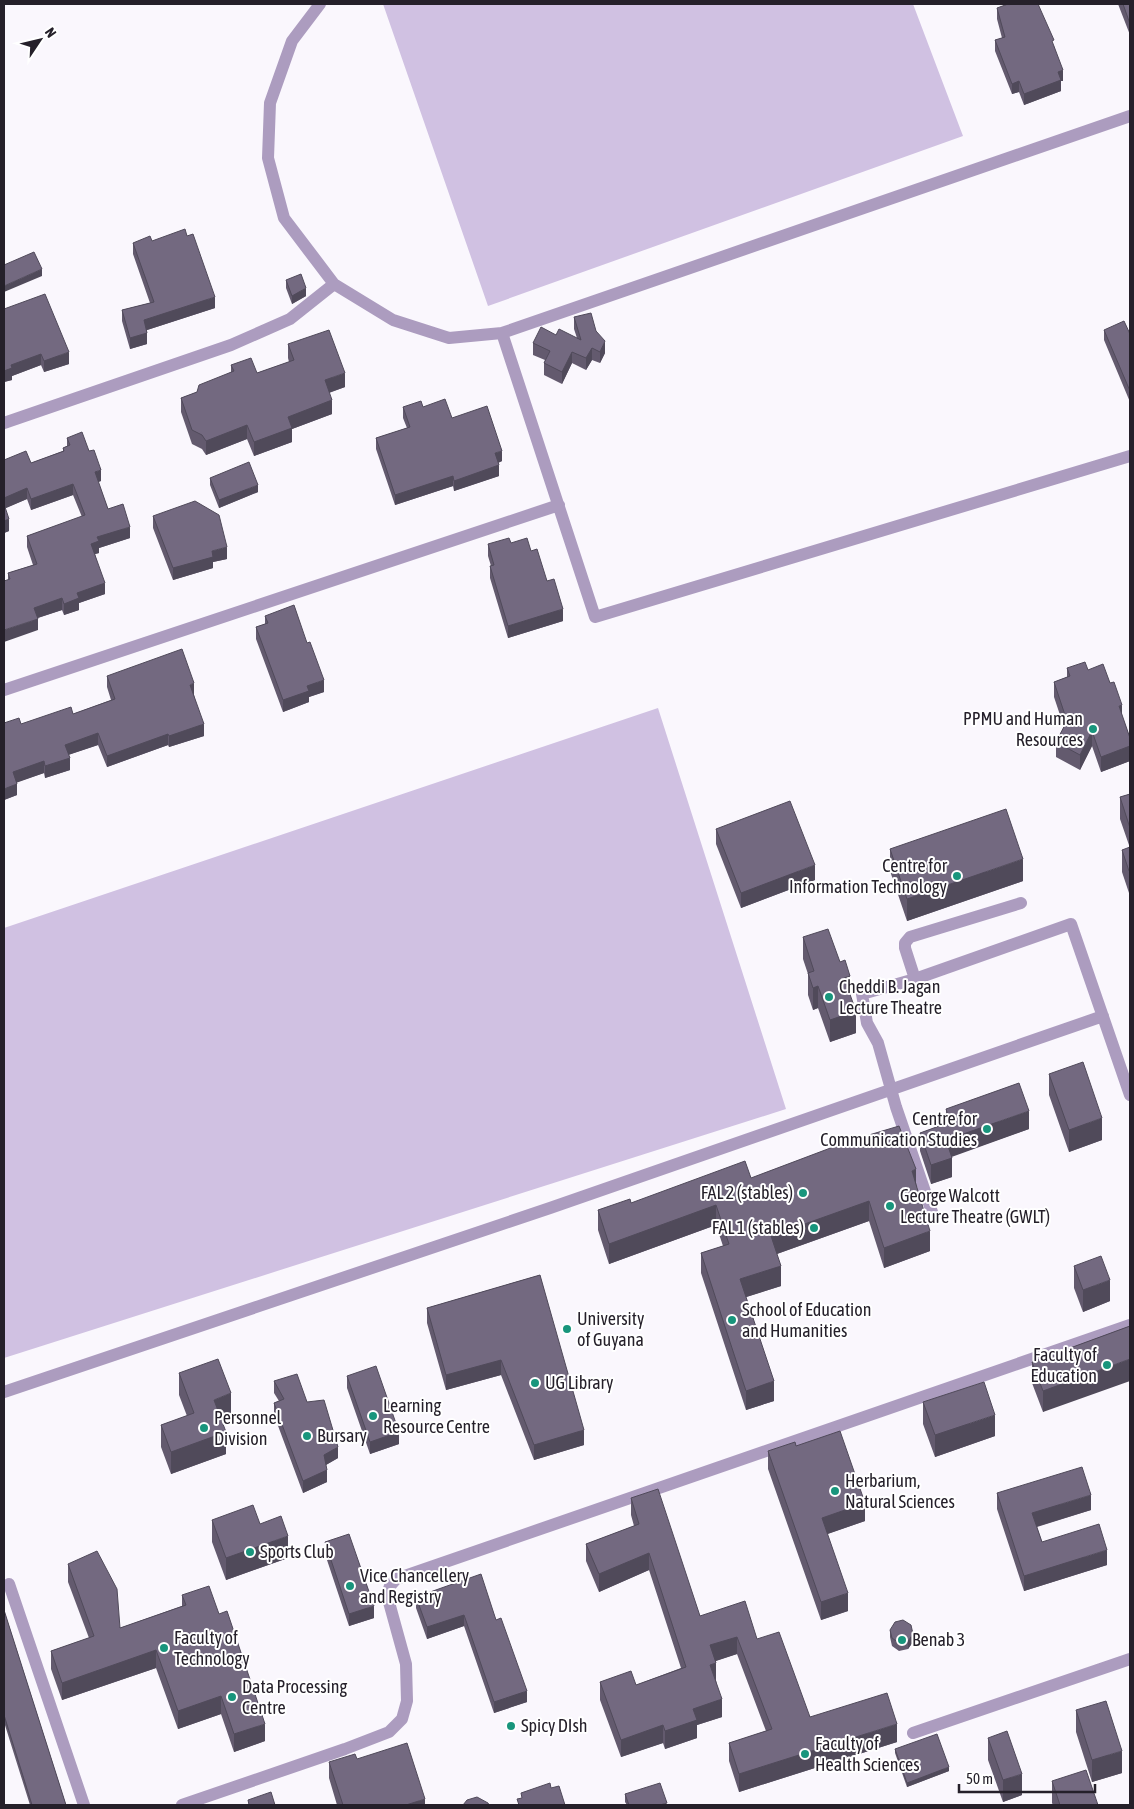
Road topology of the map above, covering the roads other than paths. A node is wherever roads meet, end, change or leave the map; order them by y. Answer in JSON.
{"nodes":[{"id":1,"x":320,"y":4,"type":"edge"},
{"id":2,"x":1130,"y":116,"type":"edge"},
{"id":3,"x":334,"y":284,"type":"junction"},
{"id":4,"x":502,"y":333,"type":"junction"},
{"id":5,"x":4,"y":423,"type":"edge"},
{"id":6,"x":1130,"y":456,"type":"edge"},
{"id":7,"x":558,"y":505,"type":"junction"},
{"id":8,"x":4,"y":690,"type":"edge"},
{"id":9,"x":1021,"y":903,"type":"dead end"},
{"id":10,"x":915,"y":979,"type":"junction"},
{"id":11,"x":1103,"y":1016,"type":"junction"},
{"id":12,"x":892,"y":1090,"type":"junction"},
{"id":13,"x":1130,"y":1094,"type":"edge"},
{"id":14,"x":933,"y":1215,"type":"dead end"},
{"id":15,"x":1130,"y":1325,"type":"edge"},
{"id":16,"x":4,"y":1392,"type":"edge"},
{"id":17,"x":9,"y":1584,"type":"dead end"},
{"id":18,"x":1130,"y":1659,"type":"edge"},
{"id":19,"x":913,"y":1733,"type":"dead end"},
{"id":20,"x":84,"y":1805,"type":"edge"},
{"id":21,"x":182,"y":1805,"type":"edge"}],
"edges":[{"from":1,"to":3,"type":"street"},
{"from":2,"to":4,"type":"street"},
{"from":3,"to":4,"type":"street"},
{"from":3,"to":5,"type":"street"},
{"from":4,"to":7,"type":"street"},
{"from":6,"to":7,"type":"street"},
{"from":7,"to":8,"type":"street"},
{"from":9,"to":10,"type":"street"},
{"from":10,"to":11,"type":"street"},
{"from":10,"to":12,"type":"street"},
{"from":11,"to":12,"type":"street"},
{"from":11,"to":13,"type":"street"},
{"from":12,"to":14,"type":"street"},
{"from":12,"to":16,"type":"street"},
{"from":15,"to":21,"type":"street"},
{"from":17,"to":20,"type":"street"},
{"from":18,"to":19,"type":"street"}]}
